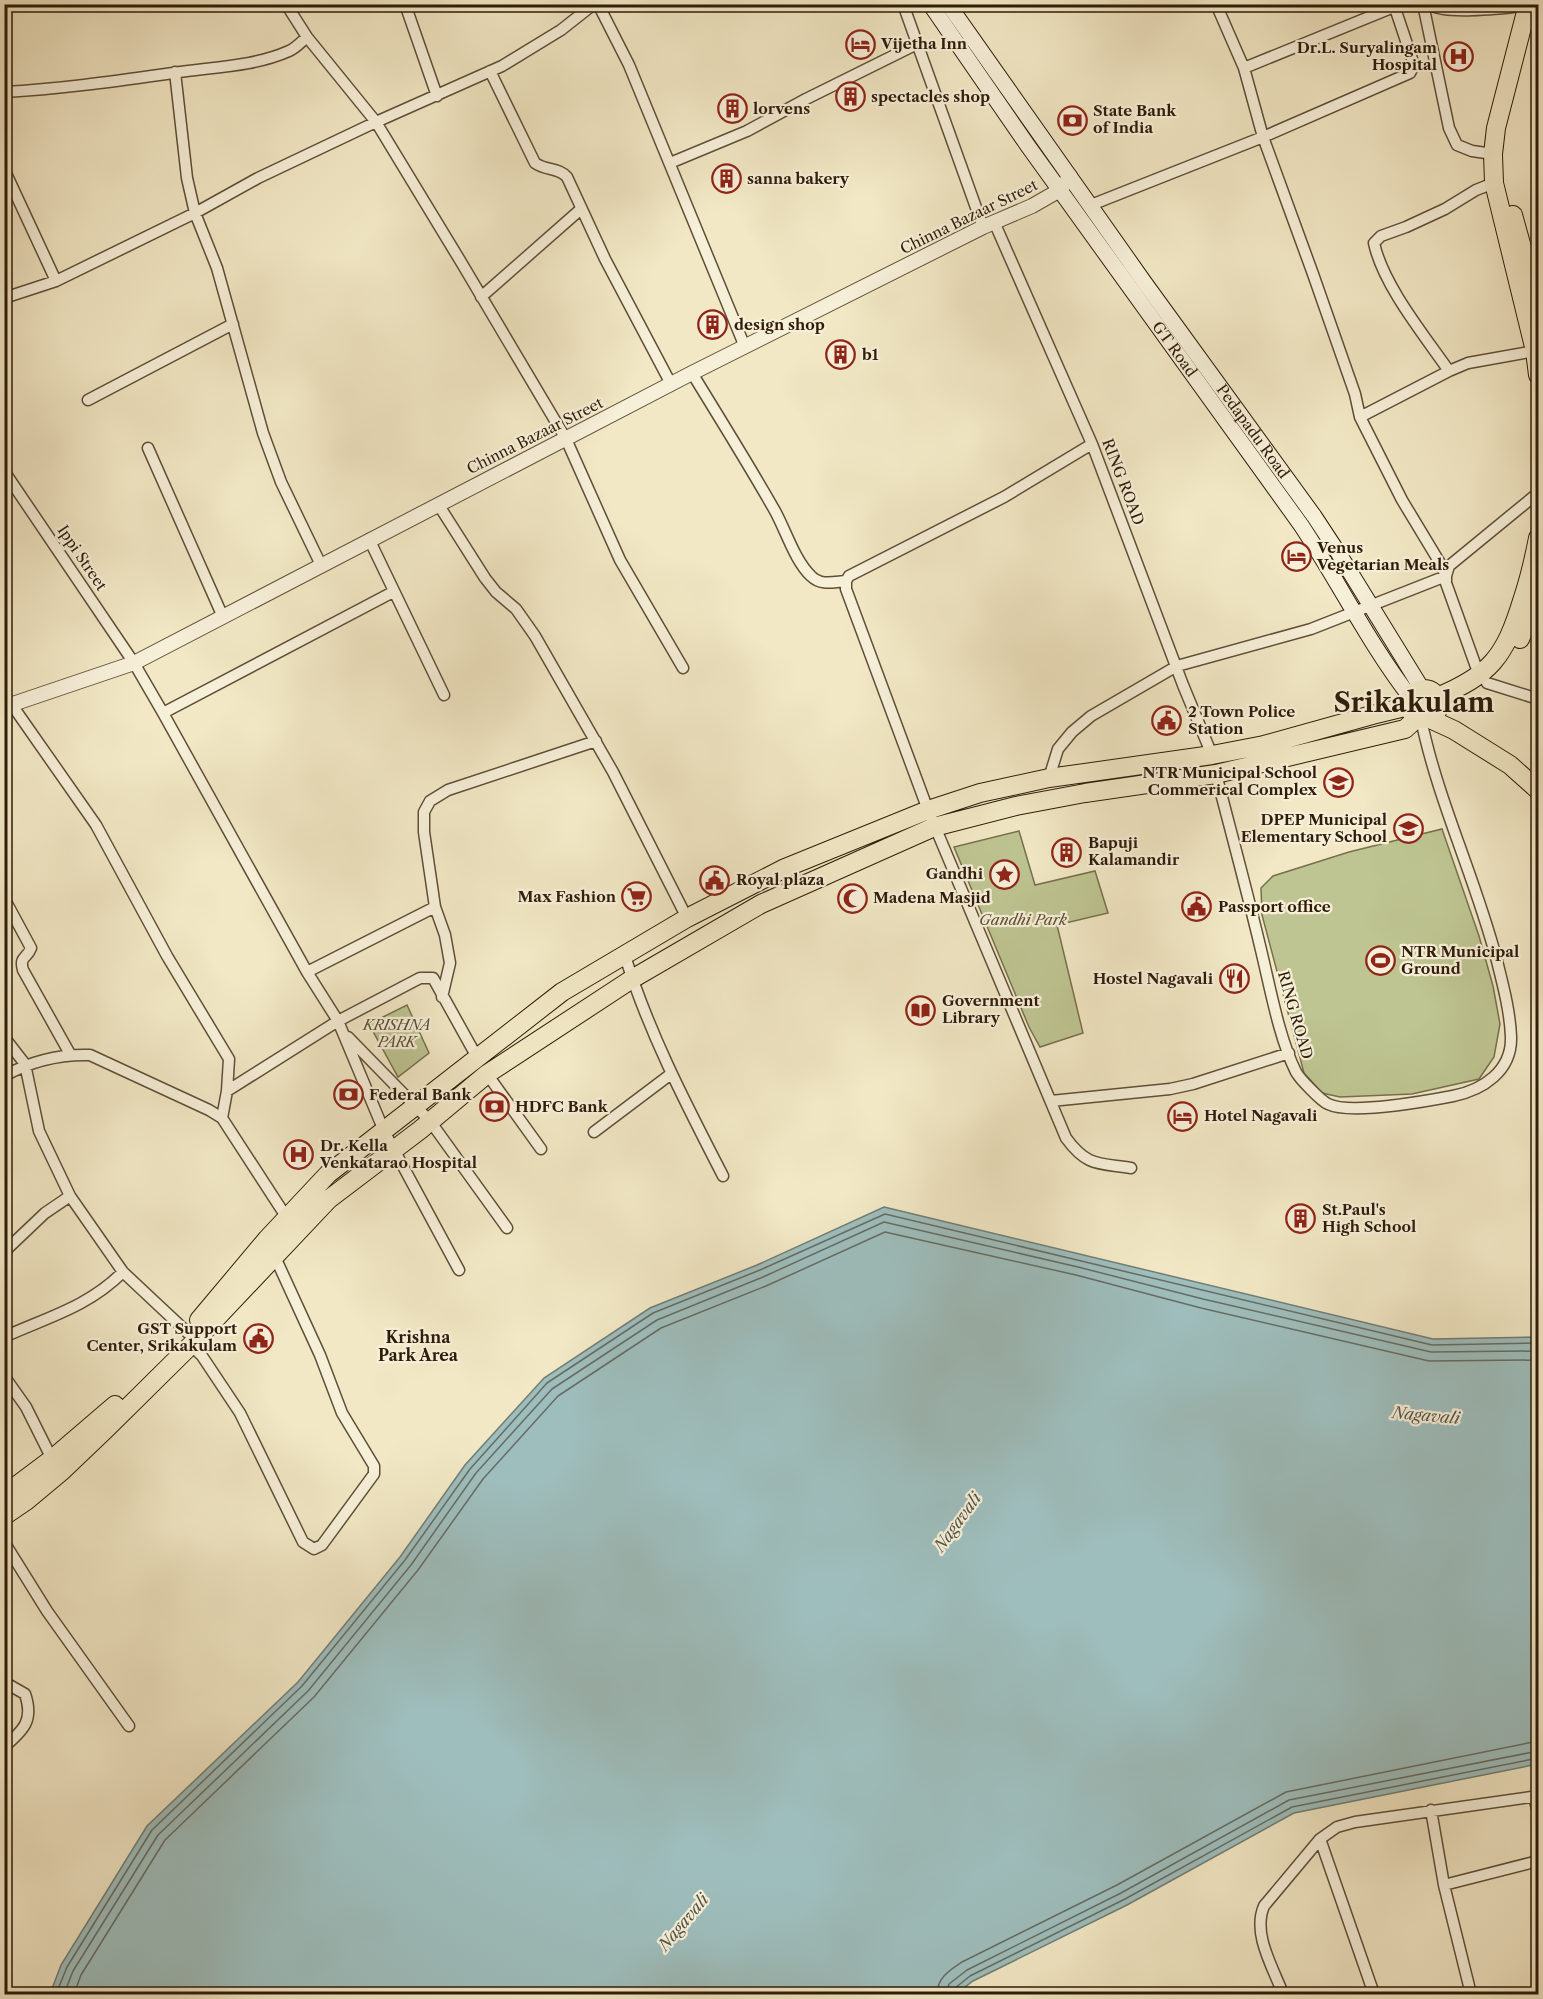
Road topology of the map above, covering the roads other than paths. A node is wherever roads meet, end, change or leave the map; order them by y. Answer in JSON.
{"nodes":[{"id":1,"x":286,"y":4,"type":"edge"},
{"id":2,"x":405,"y":4,"type":"edge"},
{"id":3,"x":596,"y":4,"type":"edge"},
{"id":4,"x":903,"y":4,"type":"edge"},
{"id":5,"x":930,"y":4,"type":"edge"},
{"id":6,"x":948,"y":4,"type":"edge"},
{"id":7,"x":1216,"y":4,"type":"edge"},
{"id":8,"x":1423,"y":4,"type":"edge"},
{"id":9,"x":1429,"y":4,"type":"edge"},
{"id":10,"x":1398,"y":6,"type":"edge"},
{"id":11,"x":1531,"y":8,"type":"edge"},
{"id":12,"x":307,"y":37,"type":"junction"},
{"id":13,"x":917,"y":44,"type":"junction"},
{"id":14,"x":1244,"y":68,"type":"junction"},
{"id":15,"x":490,"y":71,"type":"junction"},
{"id":16,"x":175,"y":72,"type":"junction"},
{"id":17,"x":4,"y":92,"type":"edge"},
{"id":18,"x":437,"y":96,"type":"junction"},
{"id":19,"x":376,"y":122,"type":"junction"},
{"id":20,"x":1263,"y":138,"type":"junction"},
{"id":21,"x":1493,"y":154,"type":"junction"},
{"id":22,"x":670,"y":163,"type":"junction"},
{"id":23,"x":4,"y":169,"type":"edge"},
{"id":24,"x":1070,"y":176,"type":"junction"},
{"id":25,"x":1494,"y":183,"type":"junction"},
{"id":26,"x":1060,"y":190,"type":"junction"},
{"id":27,"x":1091,"y":205,"type":"junction"},
{"id":28,"x":581,"y":208,"type":"junction"},
{"id":29,"x":195,"y":213,"type":"junction"},
{"id":30,"x":989,"y":226,"type":"junction"},
{"id":31,"x":56,"y":281,"type":"junction"},
{"id":32,"x":481,"y":297,"type":"junction"},
{"id":33,"x":4,"y":298,"type":"edge"},
{"id":34,"x":1539,"y":306,"type":"edge"},
{"id":35,"x":233,"y":324,"type":"junction"},
{"id":36,"x":1534,"y":325,"type":"edge"},
{"id":37,"x":745,"y":347,"type":"junction"},
{"id":38,"x":1535,"y":351,"type":"junction"},
{"id":39,"x":1449,"y":371,"type":"junction"},
{"id":40,"x":692,"y":373,"type":"junction"},
{"id":41,"x":1539,"y":375,"type":"edge"},
{"id":42,"x":671,"y":384,"type":"junction"},
{"id":43,"x":88,"y":399,"type":"dead end"},
{"id":44,"x":1360,"y":417,"type":"junction"},
{"id":45,"x":566,"y":439,"type":"junction"},
{"id":46,"x":1092,"y":444,"type":"junction"},
{"id":47,"x":148,"y":447,"type":"dead end"},
{"id":48,"x":4,"y":471,"type":"edge"},
{"id":49,"x":1539,"y":493,"type":"edge"},
{"id":50,"x":438,"y":504,"type":"junction"},
{"id":51,"x":1539,"y":538,"type":"edge"},
{"id":52,"x":369,"y":539,"type":"junction"},
{"id":53,"x":321,"y":565,"type":"junction"},
{"id":54,"x":1446,"y":576,"type":"junction"},
{"id":55,"x":846,"y":580,"type":"junction"},
{"id":56,"x":393,"y":592,"type":"junction"},
{"id":57,"x":1539,"y":597,"type":"edge"},
{"id":58,"x":1371,"y":605,"type":"junction"},
{"id":59,"x":1354,"y":611,"type":"junction"},
{"id":60,"x":223,"y":617,"type":"junction"},
{"id":61,"x":134,"y":663,"type":"junction"},
{"id":62,"x":1177,"y":666,"type":"junction"},
{"id":63,"x":683,"y":668,"type":"dead end"},
{"id":64,"x":1483,"y":679,"type":"junction"},
{"id":65,"x":444,"y":695,"type":"dead end"},
{"id":66,"x":1539,"y":699,"type":"edge"},
{"id":67,"x":8,"y":706,"type":"edge"},
{"id":68,"x":1425,"y":707,"type":"junction"},
{"id":69,"x":164,"y":713,"type":"junction"},
{"id":70,"x":596,"y":741,"type":"junction"},
{"id":71,"x":1212,"y":755,"type":"junction"},
{"id":72,"x":1216,"y":774,"type":"junction"},
{"id":73,"x":1049,"y":778,"type":"junction"},
{"id":74,"x":1539,"y":790,"type":"edge"},
{"id":75,"x":931,"y":819,"type":"junction"},
{"id":76,"x":4,"y":898,"type":"edge"},
{"id":77,"x":435,"y":907,"type":"junction"},
{"id":78,"x":687,"y":918,"type":"junction"},
{"id":79,"x":625,"y":956,"type":"junction"},
{"id":80,"x":307,"y":972,"type":"junction"},
{"id":81,"x":632,"y":979,"type":"junction"},
{"id":82,"x":442,"y":997,"type":"junction"},
{"id":83,"x":338,"y":1020,"type":"junction"},
{"id":84,"x":343,"y":1033,"type":"junction"},
{"id":85,"x":4,"y":1037,"type":"edge"},
{"id":86,"x":1289,"y":1053,"type":"junction"},
{"id":87,"x":70,"y":1054,"type":"junction"},
{"id":88,"x":25,"y":1064,"type":"junction"},
{"id":89,"x":482,"y":1066,"type":"junction"},
{"id":90,"x":671,"y":1074,"type":"junction"},
{"id":91,"x":4,"y":1076,"type":"edge"},
{"id":92,"x":227,"y":1091,"type":"junction"},
{"id":93,"x":1051,"y":1101,"type":"junction"},
{"id":94,"x":415,"y":1107,"type":"junction"},
{"id":95,"x":222,"y":1119,"type":"junction"},
{"id":96,"x":430,"y":1121,"type":"junction"},
{"id":97,"x":384,"y":1131,"type":"junction"},
{"id":98,"x":594,"y":1132,"type":"dead end"},
{"id":99,"x":395,"y":1149,"type":"junction"},
{"id":100,"x":541,"y":1149,"type":"dead end"},
{"id":101,"x":1131,"y":1168,"type":"dead end"},
{"id":102,"x":723,"y":1176,"type":"dead end"},
{"id":103,"x":70,"y":1196,"type":"junction"},
{"id":104,"x":286,"y":1218,"type":"junction"},
{"id":105,"x":507,"y":1228,"type":"dead end"},
{"id":106,"x":4,"y":1252,"type":"edge"},
{"id":107,"x":275,"y":1257,"type":"junction"},
{"id":108,"x":459,"y":1270,"type":"dead end"},
{"id":109,"x":123,"y":1272,"type":"junction"},
{"id":110,"x":4,"y":1337,"type":"edge"},
{"id":111,"x":189,"y":1339,"type":"junction"},
{"id":112,"x":4,"y":1376,"type":"edge"},
{"id":113,"x":52,"y":1459,"type":"junction"},
{"id":114,"x":4,"y":1495,"type":"edge"},
{"id":115,"x":4,"y":1516,"type":"edge"},
{"id":116,"x":4,"y":1542,"type":"edge"},
{"id":117,"x":4,"y":1682,"type":"edge"},
{"id":118,"x":129,"y":1726,"type":"dead end"},
{"id":119,"x":4,"y":1747,"type":"edge"},
{"id":120,"x":1536,"y":1796,"type":"edge"},
{"id":121,"x":1431,"y":1810,"type":"junction"},
{"id":122,"x":1539,"y":1812,"type":"edge"},
{"id":123,"x":1320,"y":1839,"type":"junction"},
{"id":124,"x":1539,"y":1861,"type":"edge"},
{"id":125,"x":1444,"y":1885,"type":"junction"},
{"id":126,"x":1283,"y":1995,"type":"edge"},
{"id":127,"x":1374,"y":1995,"type":"edge"},
{"id":128,"x":1471,"y":1995,"type":"edge"}],
"edges":[{"from":1,"to":12,"type":"street"},
{"from":2,"to":18,"type":"street"},
{"from":3,"to":15,"type":"street"},
{"from":3,"to":22,"type":"street"},
{"from":4,"to":13,"type":"street","name":"RING ROAD"},
{"from":5,"to":26,"type":"main road","name":"GT Road"},
{"from":6,"to":24,"type":"main road","name":"Pedapadu Road"},
{"from":7,"to":14,"type":"street"},
{"from":8,"to":21,"type":"street"},
{"from":9,"to":11,"type":"street"},
{"from":10,"to":14,"type":"street"},
{"from":10,"to":20,"type":"street"},
{"from":11,"to":21,"type":"main road"},
{"from":11,"to":34,"type":"main road"},
{"from":12,"to":16,"type":"street"},
{"from":12,"to":19,"type":"street"},
{"from":13,"to":22,"type":"street"},
{"from":13,"to":30,"type":"street","name":"RING ROAD"},
{"from":14,"to":20,"type":"street"},
{"from":15,"to":18,"type":"street"},
{"from":15,"to":28,"type":"street"},
{"from":16,"to":17,"type":"street"},
{"from":16,"to":29,"type":"street"},
{"from":18,"to":19,"type":"street"},
{"from":19,"to":29,"type":"street"},
{"from":19,"to":32,"type":"street"},
{"from":20,"to":27,"type":"street"},
{"from":20,"to":44,"type":"street"},
{"from":21,"to":25,"type":"main road"},
{"from":22,"to":37,"type":"street"},
{"from":23,"to":31,"type":"street"},
{"from":24,"to":26,"type":"street","name":"Chinna Bazaar Street"},
{"from":24,"to":27,"type":"main road","name":"Pedapadu Road"},
{"from":25,"to":36,"type":"main road"},
{"from":25,"to":39,"type":"street"},
{"from":26,"to":30,"type":"street","name":"Chinna Bazaar Street"},
{"from":26,"to":59,"type":"main road","name":"GT Road"},
{"from":27,"to":58,"type":"main road","name":"Pedapadu Road"},
{"from":28,"to":32,"type":"street"},
{"from":28,"to":42,"type":"street"},
{"from":29,"to":31,"type":"street"},
{"from":29,"to":35,"type":"street"},
{"from":30,"to":37,"type":"street","name":"Chinna Bazaar Street"},
{"from":30,"to":46,"type":"street","name":"RING ROAD"},
{"from":31,"to":33,"type":"street"},
{"from":32,"to":45,"type":"street"},
{"from":35,"to":43,"type":"street"},
{"from":35,"to":53,"type":"street"},
{"from":36,"to":38,"type":"main road"},
{"from":37,"to":40,"type":"street","name":"Chinna Bazaar Street"},
{"from":38,"to":39,"type":"street"},
{"from":38,"to":41,"type":"main road"},
{"from":39,"to":44,"type":"street"},
{"from":40,"to":42,"type":"street","name":"Chinna Bazaar Street"},
{"from":40,"to":55,"type":"street"},
{"from":42,"to":45,"type":"street","name":"Chinna Bazaar Street"},
{"from":44,"to":54,"type":"street"},
{"from":45,"to":50,"type":"street","name":"Chinna Bazaar Street"},
{"from":45,"to":63,"type":"street"},
{"from":46,"to":55,"type":"street"},
{"from":46,"to":62,"type":"street","name":"RING ROAD"},
{"from":47,"to":60,"type":"street"},
{"from":48,"to":61,"type":"street","name":"Ippi Street"},
{"from":49,"to":54,"type":"street"},
{"from":50,"to":52,"type":"street","name":"Chinna Bazaar Street"},
{"from":50,"to":70,"type":"street"},
{"from":51,"to":64,"type":"main road"},
{"from":52,"to":53,"type":"street","name":"Chinna Bazaar Street"},
{"from":52,"to":56,"type":"street"},
{"from":53,"to":60,"type":"street","name":"Chinna Bazaar Street"},
{"from":54,"to":58,"type":"street"},
{"from":54,"to":64,"type":"street"},
{"from":55,"to":75,"type":"street"},
{"from":56,"to":65,"type":"street"},
{"from":56,"to":69,"type":"street"},
{"from":57,"to":64,"type":"main road"},
{"from":58,"to":59,"type":"street"},
{"from":58,"to":68,"type":"main road","name":"Pedapadu Road"},
{"from":59,"to":62,"type":"street"},
{"from":59,"to":68,"type":"main road","name":"GT Road"},
{"from":60,"to":61,"type":"street","name":"Chinna Bazaar Street"},
{"from":61,"to":67,"type":"street","name":"Chinna Bazaar Street"},
{"from":61,"to":69,"type":"street","name":"Ippi Street"},
{"from":62,"to":71,"type":"street","name":"RING ROAD"},
{"from":62,"to":73,"type":"street"},
{"from":64,"to":66,"type":"street"},
{"from":64,"to":68,"type":"main road"},
{"from":67,"to":92,"type":"street"},
{"from":68,"to":71,"type":"main road"},
{"from":68,"to":72,"type":"main road"},
{"from":68,"to":74,"type":"main road"},
{"from":68,"to":86,"type":"street","name":"RING ROAD"},
{"from":69,"to":80,"type":"street","name":"Ippi Street"},
{"from":70,"to":77,"type":"street"},
{"from":70,"to":78,"type":"street"},
{"from":71,"to":73,"type":"main road"},
{"from":72,"to":75,"type":"main road"},
{"from":72,"to":86,"type":"street","name":"RING ROAD"},
{"from":73,"to":75,"type":"main road"},
{"from":75,"to":78,"type":"main road"},
{"from":75,"to":81,"type":"main road"},
{"from":75,"to":93,"type":"street"},
{"from":76,"to":87,"type":"street"},
{"from":77,"to":80,"type":"street"},
{"from":77,"to":82,"type":"street"},
{"from":78,"to":79,"type":"main road"},
{"from":79,"to":81,"type":"street"},
{"from":79,"to":89,"type":"main road"},
{"from":80,"to":83,"type":"street","name":"Ippi Street"},
{"from":81,"to":89,"type":"main road"},
{"from":81,"to":90,"type":"street"},
{"from":82,"to":83,"type":"street"},
{"from":82,"to":89,"type":"street"},
{"from":83,"to":84,"type":"street","name":"Ippi Street"},
{"from":83,"to":92,"type":"street"},
{"from":84,"to":94,"type":"street"},
{"from":84,"to":97,"type":"street","name":"Ippi Street"},
{"from":85,"to":88,"type":"street"},
{"from":86,"to":93,"type":"street"},
{"from":87,"to":88,"type":"street"},
{"from":87,"to":95,"type":"street"},
{"from":88,"to":91,"type":"street"},
{"from":88,"to":103,"type":"street"},
{"from":89,"to":94,"type":"main road"},
{"from":89,"to":96,"type":"main road"},
{"from":89,"to":100,"type":"street"},
{"from":90,"to":98,"type":"street"},
{"from":90,"to":102,"type":"street"},
{"from":92,"to":95,"type":"street"},
{"from":93,"to":101,"type":"street"},
{"from":94,"to":96,"type":"street"},
{"from":94,"to":97,"type":"main road"},
{"from":95,"to":104,"type":"street"},
{"from":96,"to":99,"type":"main road"},
{"from":96,"to":105,"type":"street"},
{"from":97,"to":99,"type":"street","name":"Ippi Street"},
{"from":97,"to":104,"type":"main road"},
{"from":99,"to":107,"type":"main road"},
{"from":99,"to":108,"type":"street","name":"Ippi Street"},
{"from":103,"to":106,"type":"street"},
{"from":103,"to":109,"type":"street"},
{"from":104,"to":111,"type":"main road"},
{"from":107,"to":111,"type":"main road"},
{"from":107,"to":111,"type":"street"},
{"from":109,"to":110,"type":"street"},
{"from":109,"to":111,"type":"street"},
{"from":111,"to":113,"type":"main road"},
{"from":111,"to":115,"type":"main road"},
{"from":112,"to":113,"type":"street"},
{"from":113,"to":114,"type":"main road"},
{"from":116,"to":118,"type":"street"},
{"from":117,"to":119,"type":"street"},
{"from":120,"to":121,"type":"street"},
{"from":120,"to":122,"type":"street"},
{"from":121,"to":123,"type":"street"},
{"from":121,"to":125,"type":"street"},
{"from":123,"to":126,"type":"street"},
{"from":123,"to":127,"type":"street"},
{"from":124,"to":125,"type":"street"},
{"from":125,"to":128,"type":"street"}]}
